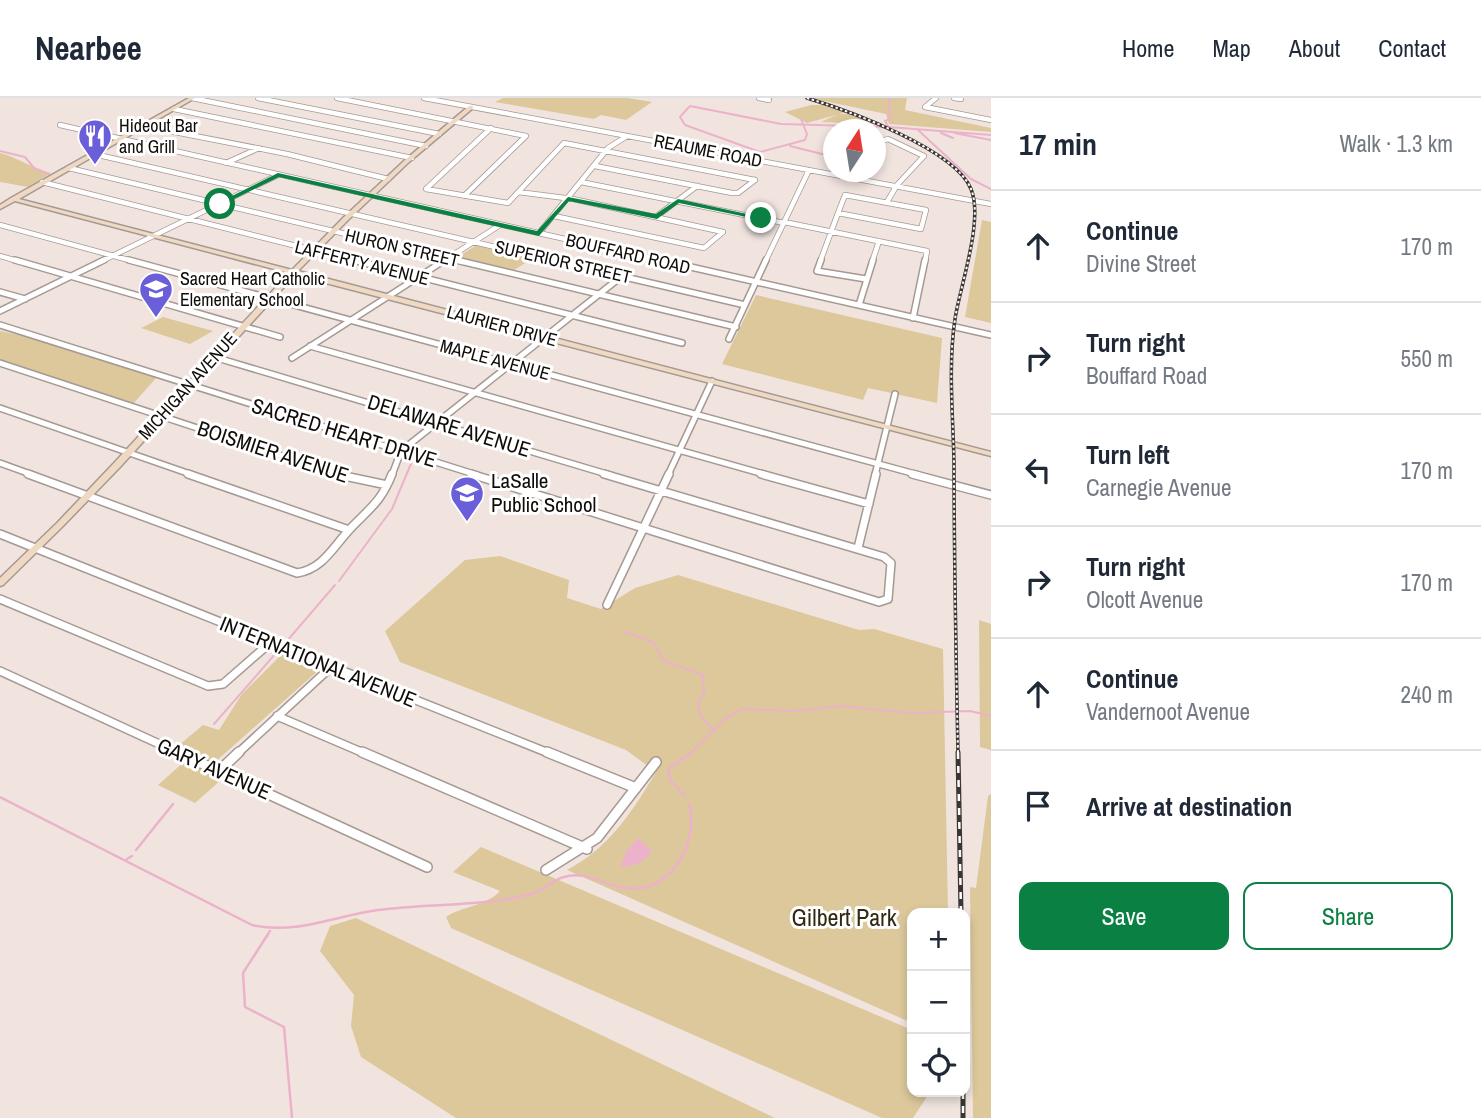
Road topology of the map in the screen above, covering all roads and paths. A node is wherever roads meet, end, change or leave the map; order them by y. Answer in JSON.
{"nodes":[{"id":1,"x":192,"y":98,"type":"edge"},
{"id":2,"x":258,"y":98,"type":"edge"},
{"id":3,"x":337,"y":98,"type":"edge"},
{"id":4,"x":368,"y":98,"type":"edge"},
{"id":5,"x":424,"y":98,"type":"edge"},
{"id":6,"x":759,"y":98,"type":"edge"},
{"id":7,"x":936,"y":98,"type":"edge"},
{"id":8,"x":954,"y":98,"type":"edge"},
{"id":9,"x":961,"y":99,"type":"edge"},
{"id":10,"x":769,"y":100,"type":"edge"},
{"id":11,"x":359,"y":102,"type":"junction"},
{"id":12,"x":471,"y":107,"type":"junction"},
{"id":13,"x":174,"y":109,"type":"junction"},
{"id":14,"x":335,"y":113,"type":"junction"},
{"id":15,"x":991,"y":120,"type":"edge"},
{"id":16,"x":455,"y":121,"type":"junction"},
{"id":17,"x":313,"y":123,"type":"junction"},
{"id":18,"x":60,"y":125,"type":"dead end"},
{"id":19,"x":144,"y":126,"type":"junction"},
{"id":20,"x":491,"y":128,"type":"junction"},
{"id":21,"x":439,"y":134,"type":"junction"},
{"id":22,"x":628,"y":136,"type":"junction"},
{"id":23,"x":121,"y":139,"type":"junction"},
{"id":24,"x":886,"y":139,"type":"edge"},
{"id":25,"x":426,"y":146,"type":"junction"},
{"id":26,"x":259,"y":148,"type":"junction"},
{"id":27,"x":607,"y":150,"type":"junction"},
{"id":28,"x":94,"y":154,"type":"junction"},
{"id":29,"x":412,"y":158,"type":"junction"},
{"id":30,"x":225,"y":163,"type":"junction"},
{"id":31,"x":595,"y":166,"type":"junction"},
{"id":32,"x":69,"y":167,"type":"junction"},
{"id":33,"x":809,"y":170,"type":"junction"},
{"id":34,"x":823,"y":172,"type":"edge"},
{"id":35,"x":278,"y":175,"type":"junction"},
{"id":36,"x":388,"y":179,"type":"junction"},
{"id":37,"x":581,"y":182,"type":"junction"},
{"id":38,"x":876,"y":182,"type":"edge"},
{"id":39,"x":42,"y":183,"type":"junction"},
{"id":40,"x":697,"y":186,"type":"junction"},
{"id":41,"x":898,"y":187,"type":"junction"},
{"id":42,"x":249,"y":189,"type":"junction"},
{"id":43,"x":518,"y":192,"type":"junction"},
{"id":44,"x":370,"y":195,"type":"junction"},
{"id":45,"x":464,"y":196,"type":"junction"},
{"id":46,"x":13,"y":199,"type":"junction"},
{"id":47,"x":568,"y":199,"type":"junction"},
{"id":48,"x":678,"y":201,"type":"junction"},
{"id":49,"x":887,"y":202,"type":"junction"},
{"id":50,"x":220,"y":204,"type":"junction"},
{"id":51,"x":991,"y":204,"type":"edge"},
{"id":52,"x":0,"y":207,"type":"edge"},
{"id":53,"x":349,"y":213,"type":"junction"},
{"id":54,"x":838,"y":214,"type":"junction"},
{"id":55,"x":554,"y":216,"type":"junction"},
{"id":56,"x":657,"y":216,"type":"junction"},
{"id":57,"x":188,"y":219,"type":"junction"},
{"id":58,"x":784,"y":222,"type":"junction"},
{"id":59,"x":0,"y":225,"type":"edge"},
{"id":60,"x":500,"y":225,"type":"junction"},
{"id":61,"x":331,"y":230,"type":"junction"},
{"id":62,"x":832,"y":232,"type":"junction"},
{"id":63,"x":539,"y":233,"type":"junction"},
{"id":64,"x":154,"y":236,"type":"junction"},
{"id":65,"x":879,"y":241,"type":"junction"},
{"id":66,"x":474,"y":242,"type":"junction"},
{"id":67,"x":312,"y":250,"type":"junction"},
{"id":68,"x":113,"y":256,"type":"junction"},
{"id":69,"x":0,"y":257,"type":"edge"},
{"id":70,"x":448,"y":258,"type":"junction"},
{"id":71,"x":292,"y":271,"type":"junction"},
{"id":72,"x":71,"y":276,"type":"junction"},
{"id":73,"x":622,"y":276,"type":"junction"},
{"id":74,"x":419,"y":277,"type":"junction"},
{"id":75,"x":866,"y":279,"type":"junction"},
{"id":76,"x":756,"y":282,"type":"junction"},
{"id":77,"x":0,"y":292,"type":"edge"},
{"id":78,"x":599,"y":295,"type":"junction"},
{"id":79,"x":388,"y":297,"type":"junction"},
{"id":80,"x":268,"y":298,"type":"junction"},
{"id":81,"x":24,"y":299,"type":"junction"},
{"id":82,"x":745,"y":305,"type":"junction"},
{"id":83,"x":859,"y":305,"type":"junction"},
{"id":84,"x":0,"y":311,"type":"edge"},
{"id":85,"x":573,"y":315,"type":"junction"},
{"id":86,"x":913,"y":318,"type":"junction"},
{"id":87,"x":351,"y":320,"type":"junction"},
{"id":88,"x":0,"y":325,"type":"edge"},
{"id":89,"x":242,"y":327,"type":"junction"},
{"id":90,"x":736,"y":327,"type":"junction"},
{"id":91,"x":991,"y":335,"type":"edge"},
{"id":92,"x":279,"y":337,"type":"dead end"},
{"id":93,"x":544,"y":337,"type":"junction"},
{"id":94,"x":729,"y":340,"type":"dead end"},
{"id":95,"x":682,"y":344,"type":"dead end"},
{"id":96,"x":310,"y":346,"type":"junction"},
{"id":97,"x":214,"y":357,"type":"junction"},
{"id":98,"x":292,"y":358,"type":"dead end"},
{"id":99,"x":0,"y":362,"type":"edge"},
{"id":100,"x":509,"y":365,"type":"junction"},
{"id":101,"x":712,"y":381,"type":"junction"},
{"id":102,"x":189,"y":385,"type":"junction"},
{"id":103,"x":474,"y":393,"type":"junction"},
{"id":104,"x":895,"y":394,"type":"dead end"},
{"id":105,"x":0,"y":408,"type":"edge"},
{"id":106,"x":695,"y":414,"type":"junction"},
{"id":107,"x":161,"y":415,"type":"junction"},
{"id":108,"x":436,"y":422,"type":"junction"},
{"id":109,"x":890,"y":427,"type":"junction"},
{"id":110,"x":677,"y":450,"type":"junction"},
{"id":111,"x":401,"y":451,"type":"junction"},
{"id":112,"x":128,"y":452,"type":"junction"},
{"id":113,"x":991,"y":454,"type":"edge"},
{"id":114,"x":0,"y":463,"type":"edge"},
{"id":115,"x":879,"y":465,"type":"junction"},
{"id":116,"x":387,"y":485,"type":"junction"},
{"id":117,"x":659,"y":489,"type":"junction"},
{"id":118,"x":88,"y":495,"type":"junction"},
{"id":119,"x":991,"y":495,"type":"edge"},
{"id":120,"x":869,"y":504,"type":"junction"},
{"id":121,"x":642,"y":527,"type":"junction"},
{"id":122,"x":349,"y":530,"type":"junction"},
{"id":123,"x":0,"y":534,"type":"edge"},
{"id":124,"x":37,"y":548,"type":"junction"},
{"id":125,"x":858,"y":548,"type":"junction"},
{"id":126,"x":884,"y":557,"type":"joint"},
{"id":127,"x":0,"y":583,"type":"edge"},
{"id":128,"x":0,"y":599,"type":"edge"},
{"id":129,"x":607,"y":605,"type":"dead end"},
{"id":130,"x":270,"y":643,"type":"junction"},
{"id":131,"x":331,"y":667,"type":"junction"},
{"id":132,"x":0,"y":671,"type":"edge"},
{"id":133,"x":277,"y":716,"type":"junction"},
{"id":134,"x":656,"y":762,"type":"dead end"},
{"id":135,"x":219,"y":771,"type":"junction"},
{"id":136,"x":636,"y":788,"type":"junction"},
{"id":137,"x":587,"y":849,"type":"junction"},
{"id":138,"x":426,"y":867,"type":"dead end"},
{"id":139,"x":546,"y":870,"type":"dead end"}],
"edges":[{"from":1,"to":13,"type":"street"},
{"from":1,"to":17,"type":"street"},
{"from":2,"to":14,"type":"street"},
{"from":3,"to":11,"type":"street"},
{"from":4,"to":11,"type":"street"},
{"from":5,"to":12,"type":"street","name":"REAUME ROAD"},
{"from":6,"to":10,"type":"street"},
{"from":7,"to":15,"type":"street"},
{"from":8,"to":9,"type":"street"},
{"from":11,"to":16,"type":"street"},
{"from":12,"to":16,"type":"street","name":"MICHIGAN AVENUE"},
{"from":12,"to":22,"type":"street","name":"REAUME ROAD"},
{"from":13,"to":19,"type":"street"},
{"from":13,"to":29,"type":"street"},
{"from":14,"to":17,"type":"street"},
{"from":14,"to":21,"type":"street"},
{"from":16,"to":20,"type":"street"},
{"from":16,"to":21,"type":"street","name":"MICHIGAN AVENUE"},
{"from":17,"to":25,"type":"street"},
{"from":18,"to":23,"type":"street","name":"BOUFFARD ROAD"},
{"from":19,"to":23,"type":"street"},
{"from":19,"to":26,"type":"street"},
{"from":20,"to":45,"type":"street"},
{"from":20,"to":45,"type":"street"},
{"from":21,"to":25,"type":"street","name":"MICHIGAN AVENUE"},
{"from":22,"to":27,"type":"street"},
{"from":22,"to":33,"type":"street","name":"REAUME ROAD"},
{"from":23,"to":28,"type":"street"},
{"from":23,"to":30,"type":"street","name":"BOUFFARD ROAD"},
{"from":24,"to":41,"type":"street"},
{"from":25,"to":29,"type":"street","name":"MICHIGAN AVENUE"},
{"from":26,"to":30,"type":"street"},
{"from":26,"to":36,"type":"street"},
{"from":27,"to":31,"type":"street"},
{"from":27,"to":40,"type":"street"},
{"from":27,"to":43,"type":"street"},
{"from":28,"to":32,"type":"street"},
{"from":28,"to":42,"type":"street","name":"SUPERIOR STREET"},
{"from":29,"to":36,"type":"street","name":"MICHIGAN AVENUE"},
{"from":30,"to":35,"type":"street","name":"BOUFFARD ROAD"},
{"from":31,"to":37,"type":"street"},
{"from":31,"to":40,"type":"street"},
{"from":32,"to":39,"type":"street"},
{"from":32,"to":50,"type":"street","name":"HURON STREET"},
{"from":33,"to":34,"type":"street","name":"REAUME ROAD"},
{"from":33,"to":58,"type":"street"},
{"from":35,"to":42,"type":"street"},
{"from":35,"to":44,"type":"street","name":"BOUFFARD ROAD"},
{"from":36,"to":44,"type":"street","name":"MICHIGAN AVENUE"},
{"from":37,"to":47,"type":"street"},
{"from":37,"to":48,"type":"street"},
{"from":38,"to":41,"type":"street","name":"REAUME ROAD"},
{"from":39,"to":46,"type":"street"},
{"from":39,"to":57,"type":"street","name":"LAFFERTY AVENUE"},
{"from":40,"to":48,"type":"street"},
{"from":41,"to":49,"type":"street"},
{"from":41,"to":51,"type":"street","name":"REAUME ROAD"},
{"from":42,"to":50,"type":"street"},
{"from":42,"to":53,"type":"street","name":"SUPERIOR STREET"},
{"from":43,"to":45,"type":"street"},
{"from":43,"to":47,"type":"street"},
{"from":44,"to":53,"type":"street","name":"MICHIGAN AVENUE"},
{"from":44,"to":60,"type":"street","name":"BOUFFARD ROAD"},
{"from":46,"to":52,"type":"street"},
{"from":46,"to":64,"type":"street","name":"LAURIER DRIVE"},
{"from":47,"to":55,"type":"street"},
{"from":47,"to":56,"type":"street"},
{"from":48,"to":56,"type":"street"},
{"from":48,"to":58,"type":"street"},
{"from":49,"to":54,"type":"street"},
{"from":49,"to":54,"type":"street"},
{"from":50,"to":57,"type":"street"},
{"from":50,"to":61,"type":"street","name":"HURON STREET"},
{"from":53,"to":61,"type":"street","name":"MICHIGAN AVENUE"},
{"from":53,"to":66,"type":"street","name":"SUPERIOR STREET"},
{"from":54,"to":62,"type":"street"},
{"from":55,"to":56,"type":"street"},
{"from":55,"to":63,"type":"street"},
{"from":57,"to":64,"type":"street"},
{"from":57,"to":67,"type":"street","name":"LAFFERTY AVENUE"},
{"from":58,"to":62,"type":"street"},
{"from":58,"to":76,"type":"street"},
{"from":59,"to":68,"type":"street","name":"MAPLE AVENUE"},
{"from":60,"to":63,"type":"street","name":"BOUFFARD ROAD"},
{"from":60,"to":66,"type":"street"},
{"from":61,"to":67,"type":"street","name":"MICHIGAN AVENUE"},
{"from":61,"to":70,"type":"street","name":"HURON STREET"},
{"from":62,"to":65,"type":"street"},
{"from":62,"to":75,"type":"street"},
{"from":63,"to":76,"type":"street","name":"BOUFFARD ROAD"},
{"from":64,"to":68,"type":"street"},
{"from":64,"to":71,"type":"street","name":"LAURIER DRIVE"},
{"from":65,"to":75,"type":"street"},
{"from":65,"to":86,"type":"street"},
{"from":66,"to":70,"type":"street"},
{"from":66,"to":73,"type":"street","name":"SUPERIOR STREET"},
{"from":67,"to":71,"type":"street","name":"MICHIGAN AVENUE"},
{"from":67,"to":74,"type":"street","name":"LAFFERTY AVENUE"},
{"from":68,"to":72,"type":"street"},
{"from":68,"to":80,"type":"street","name":"MAPLE AVENUE"},
{"from":69,"to":72,"type":"street"},
{"from":70,"to":74,"type":"street"},
{"from":70,"to":78,"type":"street","name":"HURON STREET"},
{"from":71,"to":79,"type":"street","name":"LAURIER DRIVE"},
{"from":71,"to":80,"type":"street","name":"MICHIGAN AVENUE"},
{"from":72,"to":81,"type":"street"},
{"from":72,"to":89,"type":"street"},
{"from":73,"to":78,"type":"street"},
{"from":73,"to":82,"type":"street","name":"SUPERIOR STREET"},
{"from":74,"to":79,"type":"street"},
{"from":74,"to":85,"type":"street","name":"LAFFERTY AVENUE"},
{"from":75,"to":83,"type":"street"},
{"from":76,"to":82,"type":"street"},
{"from":76,"to":83,"type":"street","name":"BOUFFARD ROAD"},
{"from":77,"to":81,"type":"street"},
{"from":78,"to":85,"type":"street"},
{"from":78,"to":90,"type":"street","name":"HURON STREET"},
{"from":79,"to":87,"type":"street"},
{"from":79,"to":93,"type":"street","name":"LAURIER DRIVE"},
{"from":80,"to":87,"type":"street","name":"MAPLE AVENUE"},
{"from":80,"to":89,"type":"street","name":"MICHIGAN AVENUE"},
{"from":81,"to":84,"type":"street"},
{"from":82,"to":90,"type":"street"},
{"from":83,"to":86,"type":"street","name":"BOUFFARD ROAD"},
{"from":85,"to":93,"type":"street"},
{"from":85,"to":95,"type":"street","name":"LAFFERTY AVENUE"},
{"from":86,"to":91,"type":"street","name":"BOUFFARD ROAD"},
{"from":87,"to":96,"type":"street"},
{"from":87,"to":100,"type":"street","name":"MAPLE AVENUE"},
{"from":88,"to":102,"type":"street","name":"SACRED HEART DRIVE"},
{"from":89,"to":92,"type":"street"},
{"from":89,"to":97,"type":"street","name":"MICHIGAN AVENUE"},
{"from":90,"to":94,"type":"street"},
{"from":93,"to":100,"type":"street"},
{"from":93,"to":101,"type":"street","name":"LAURIER DRIVE"},
{"from":96,"to":98,"type":"street"},
{"from":96,"to":103,"type":"street"},
{"from":97,"to":102,"type":"street","name":"MICHIGAN AVENUE"},
{"from":97,"to":108,"type":"street","name":"DELAWARE AVENUE"},
{"from":99,"to":107,"type":"street","name":"BOISMIER AVENUE"},
{"from":100,"to":103,"type":"street"},
{"from":100,"to":106,"type":"street","name":"MAPLE AVENUE"},
{"from":101,"to":106,"type":"street"},
{"from":101,"to":109,"type":"street","name":"LAURIER DRIVE"},
{"from":102,"to":107,"type":"street","name":"MICHIGAN AVENUE"},
{"from":102,"to":111,"type":"street","name":"SACRED HEART DRIVE"},
{"from":103,"to":108,"type":"street"},
{"from":103,"to":110,"type":"street"},
{"from":104,"to":109,"type":"street"},
{"from":105,"to":112,"type":"street"},
{"from":106,"to":110,"type":"street"},
{"from":106,"to":115,"type":"street","name":"MAPLE AVENUE"},
{"from":107,"to":112,"type":"street","name":"MICHIGAN AVENUE"},
{"from":107,"to":116,"type":"street","name":"BOISMIER AVENUE"},
{"from":108,"to":111,"type":"street"},
{"from":108,"to":117,"type":"street","name":"DELAWARE AVENUE"},
{"from":109,"to":113,"type":"street","name":"LAURIER DRIVE"},
{"from":109,"to":115,"type":"street"},
{"from":110,"to":117,"type":"street"},
{"from":110,"to":120,"type":"street"},
{"from":111,"to":116,"type":"street"},
{"from":111,"to":121,"type":"street","name":"SACRED HEART DRIVE"},
{"from":112,"to":118,"type":"street","name":"MICHIGAN AVENUE"},
{"from":112,"to":122,"type":"street"},
{"from":114,"to":118,"type":"street"},
{"from":115,"to":119,"type":"street","name":"MAPLE AVENUE"},
{"from":115,"to":120,"type":"street"},
{"from":116,"to":122,"type":"street"},
{"from":117,"to":121,"type":"street"},
{"from":117,"to":125,"type":"street","name":"DELAWARE AVENUE"},
{"from":118,"to":122,"type":"street"},
{"from":118,"to":124,"type":"street","name":"MICHIGAN AVENUE"},
{"from":120,"to":125,"type":"street"},
{"from":121,"to":126,"type":"street","name":"SACRED HEART DRIVE"},
{"from":121,"to":129,"type":"street"},
{"from":123,"to":124,"type":"street","name":"INTERNATIONAL AVENUE"},
{"from":124,"to":127,"type":"street","name":"MICHIGAN AVENUE"},
{"from":124,"to":130,"type":"street","name":"INTERNATIONAL AVENUE"},
{"from":125,"to":126,"type":"street","name":"DELAWARE AVENUE"},
{"from":128,"to":130,"type":"street"},
{"from":130,"to":131,"type":"street","name":"INTERNATIONAL AVENUE"},
{"from":131,"to":133,"type":"street"},
{"from":131,"to":136,"type":"street","name":"INTERNATIONAL AVENUE"},
{"from":132,"to":135,"type":"street","name":"GARY AVENUE"},
{"from":133,"to":135,"type":"street"},
{"from":133,"to":137,"type":"street"},
{"from":134,"to":136,"type":"street"},
{"from":135,"to":138,"type":"street","name":"GARY AVENUE"},
{"from":136,"to":137,"type":"street"},
{"from":137,"to":139,"type":"street"}]}
